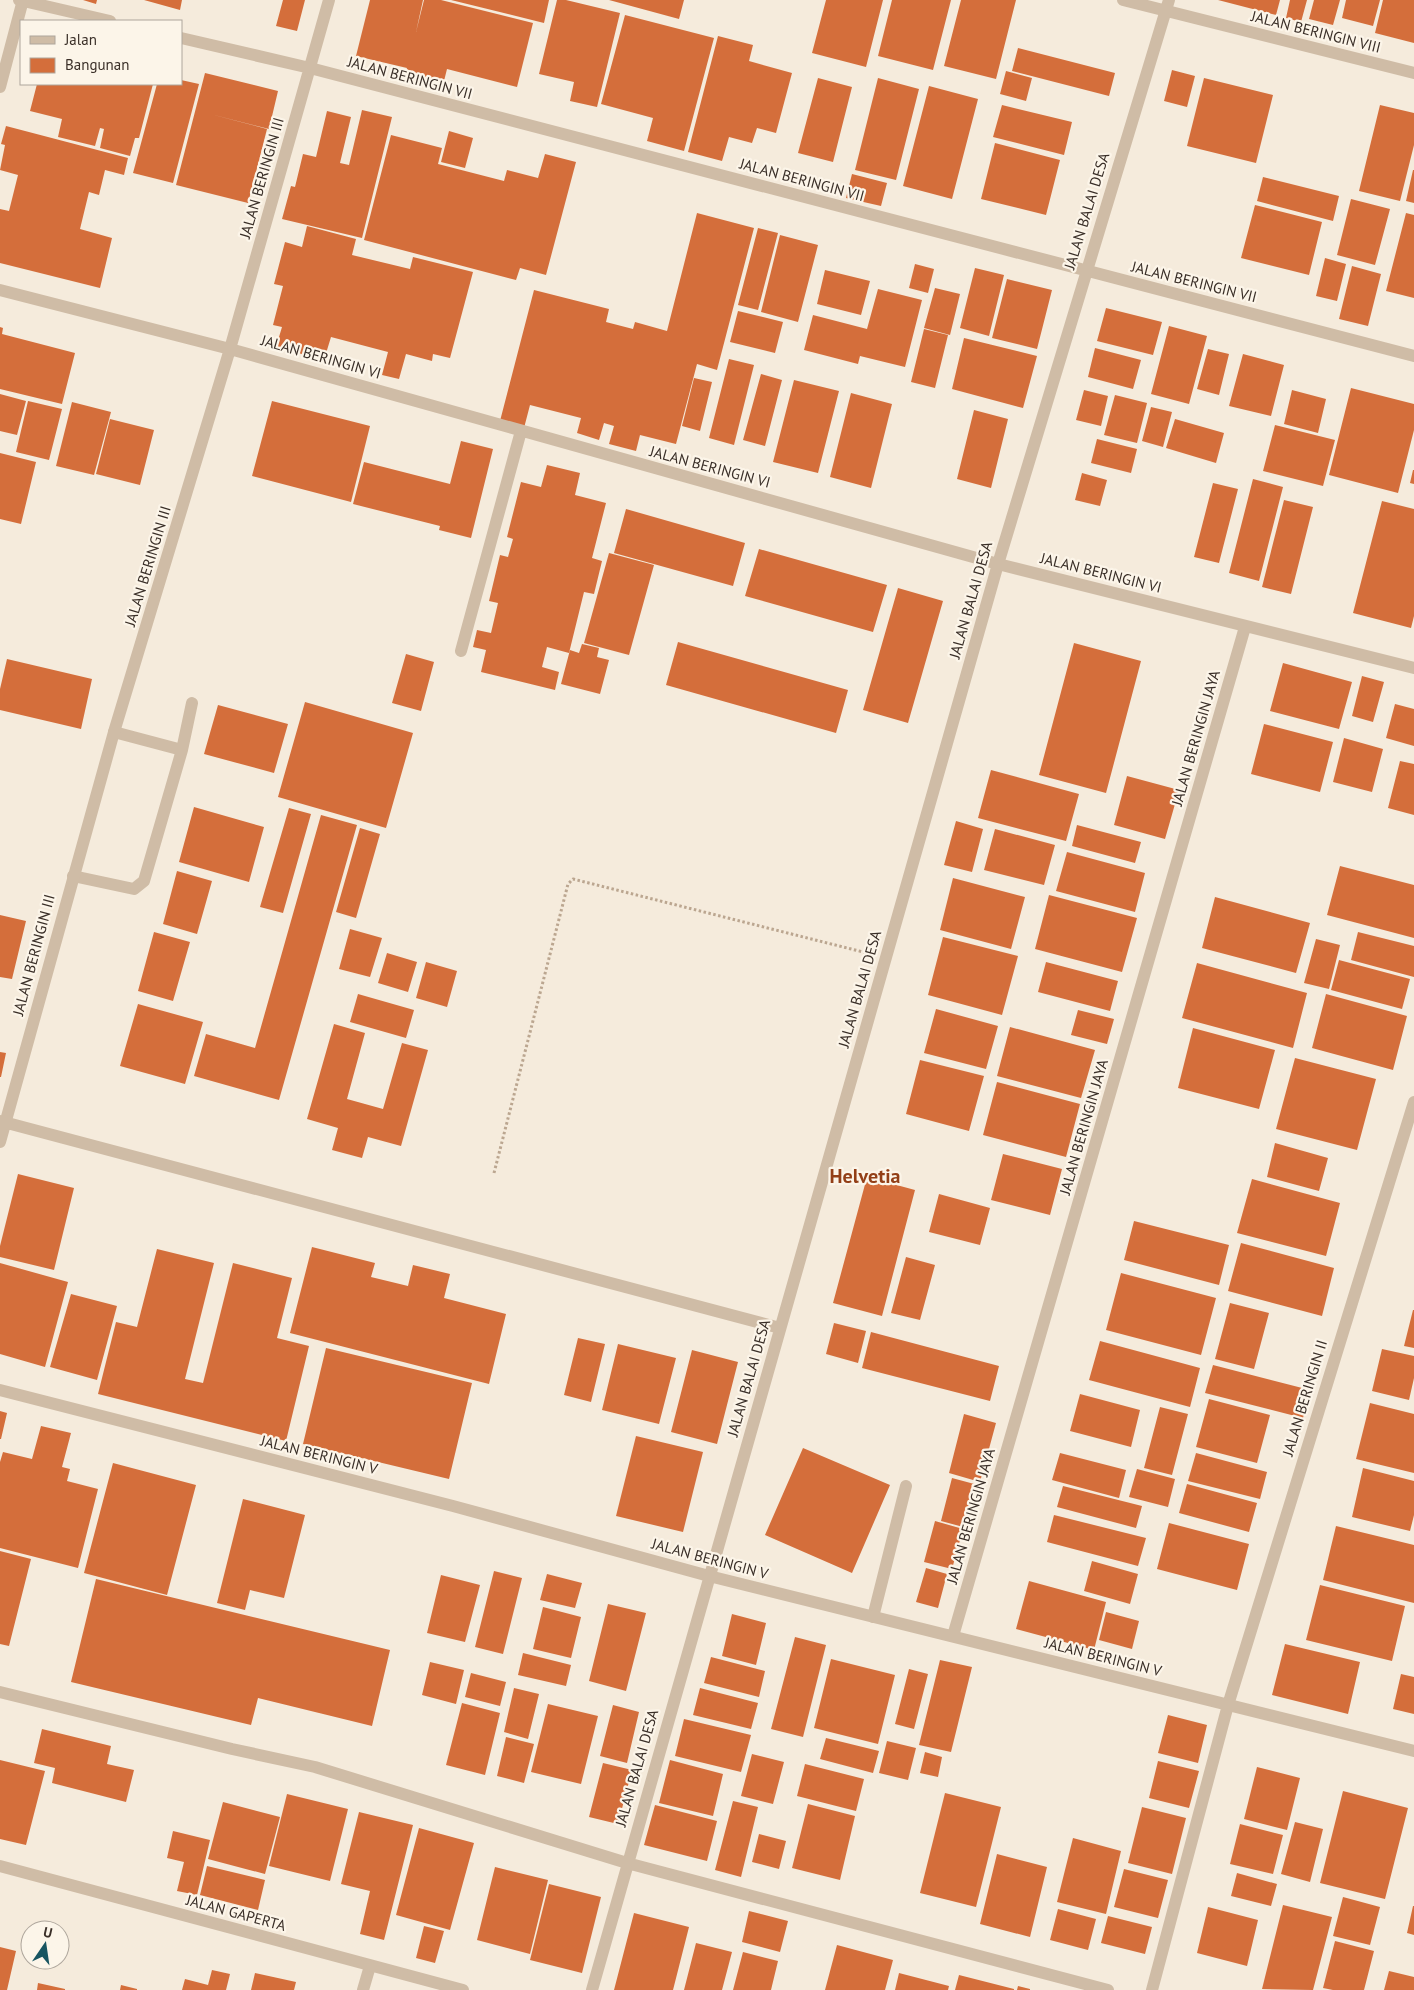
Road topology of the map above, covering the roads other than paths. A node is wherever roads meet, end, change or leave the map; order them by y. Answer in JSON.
{"nodes":[{"id":1,"x":22,"y":0,"type":"edge"},
{"id":2,"x":329,"y":0,"type":"edge"},
{"id":3,"x":1123,"y":0,"type":"edge"},
{"id":4,"x":1167,"y":6,"type":"edge"},
{"id":5,"x":106,"y":20,"type":"edge"},
{"id":6,"x":182,"y":38,"type":"edge"},
{"id":7,"x":310,"y":68,"type":"junction"},
{"id":8,"x":1414,"y":73,"type":"edge"},
{"id":9,"x":0,"y":87,"type":"edge"},
{"id":10,"x":1086,"y":271,"type":"junction"},
{"id":11,"x":0,"y":290,"type":"edge"},
{"id":12,"x":230,"y":349,"type":"junction"},
{"id":13,"x":1414,"y":356,"type":"edge"},
{"id":14,"x":521,"y":431,"type":"junction"},
{"id":15,"x":998,"y":564,"type":"junction"},
{"id":16,"x":1245,"y":627,"type":"junction"},
{"id":17,"x":461,"y":651,"type":"dead end"},
{"id":18,"x":1414,"y":668,"type":"edge"},
{"id":19,"x":192,"y":703,"type":"dead end"},
{"id":20,"x":114,"y":732,"type":"junction"},
{"id":21,"x":182,"y":750,"type":"junction"},
{"id":22,"x":73,"y":876,"type":"junction"},
{"id":23,"x":1414,"y":1102,"type":"edge"},
{"id":24,"x":3,"y":1122,"type":"edge"},
{"id":25,"x":0,"y":1142,"type":"edge"},
{"id":26,"x":780,"y":1328,"type":"junction"},
{"id":27,"x":0,"y":1390,"type":"edge"},
{"id":28,"x":906,"y":1486,"type":"dead end"},
{"id":29,"x":709,"y":1576,"type":"junction"},
{"id":30,"x":873,"y":1617,"type":"junction"},
{"id":31,"x":953,"y":1636,"type":"junction"},
{"id":32,"x":0,"y":1692,"type":"edge"},
{"id":33,"x":1228,"y":1705,"type":"junction"},
{"id":34,"x":1414,"y":1751,"type":"edge"},
{"id":35,"x":627,"y":1862,"type":"junction"},
{"id":36,"x":0,"y":1866,"type":"edge"},
{"id":37,"x":370,"y":1966,"type":"junction"},
{"id":38,"x":363,"y":1990,"type":"edge"},
{"id":39,"x":463,"y":1990,"type":"edge"},
{"id":40,"x":592,"y":1990,"type":"edge"},
{"id":41,"x":1108,"y":1990,"type":"edge"},
{"id":42,"x":1152,"y":1990,"type":"edge"}],
"edges":[{"from":1,"to":5,"type":"street"},
{"from":1,"to":9,"type":"street"},
{"from":2,"to":7,"type":"street","name":"JALAN BERINGIN III"},
{"from":3,"to":4,"type":"street","name":"JALAN BERINGIN VIII"},
{"from":4,"to":8,"type":"street","name":"JALAN BERINGIN VIII"},
{"from":4,"to":10,"type":"street","name":"JALAN BALAI DESA"},
{"from":6,"to":7,"type":"street","name":"JALAN BERINGIN VII"},
{"from":7,"to":10,"type":"street","name":"JALAN BERINGIN VII"},
{"from":7,"to":12,"type":"street","name":"JALAN BERINGIN III"},
{"from":10,"to":13,"type":"street","name":"JALAN BERINGIN VII"},
{"from":10,"to":15,"type":"street","name":"JALAN BALAI DESA"},
{"from":11,"to":12,"type":"street","name":"JALAN BERINGIN VI"},
{"from":12,"to":14,"type":"street","name":"JALAN BERINGIN VI"},
{"from":12,"to":20,"type":"street","name":"JALAN BERINGIN III"},
{"from":14,"to":15,"type":"street","name":"JALAN BERINGIN VI"},
{"from":14,"to":17,"type":"street"},
{"from":15,"to":16,"type":"street","name":"JALAN BERINGIN VI"},
{"from":15,"to":26,"type":"street","name":"JALAN BALAI DESA"},
{"from":16,"to":18,"type":"street","name":"JALAN BERINGIN VI"},
{"from":16,"to":31,"type":"street","name":"JALAN BERINGIN JAYA"},
{"from":19,"to":21,"type":"street"},
{"from":20,"to":21,"type":"street"},
{"from":20,"to":22,"type":"street","name":"JALAN BERINGIN III"},
{"from":21,"to":22,"type":"street"},
{"from":22,"to":24,"type":"street","name":"JALAN BERINGIN III"},
{"from":23,"to":33,"type":"street","name":"JALAN BERINGIN II"},
{"from":24,"to":25,"type":"street","name":"JALAN BERINGIN III"},
{"from":24,"to":26,"type":"street"},
{"from":26,"to":29,"type":"street","name":"JALAN BALAI DESA"},
{"from":27,"to":29,"type":"street","name":"JALAN BERINGIN V"},
{"from":28,"to":30,"type":"street"},
{"from":29,"to":30,"type":"street","name":"JALAN BERINGIN V"},
{"from":29,"to":35,"type":"street","name":"JALAN BALAI DESA"},
{"from":30,"to":31,"type":"street","name":"JALAN BERINGIN V"},
{"from":31,"to":33,"type":"street","name":"JALAN BERINGIN V"},
{"from":32,"to":35,"type":"street"},
{"from":33,"to":34,"type":"street","name":"JALAN BERINGIN V"},
{"from":33,"to":42,"type":"street","name":"JALAN BERINGIN II"},
{"from":35,"to":40,"type":"street","name":"JALAN BALAI DESA"},
{"from":35,"to":41,"type":"street"},
{"from":36,"to":37,"type":"street","name":"JALAN GAPERTA"},
{"from":37,"to":38,"type":"street"},
{"from":37,"to":39,"type":"street","name":"JALAN GAPERTA"}]}
